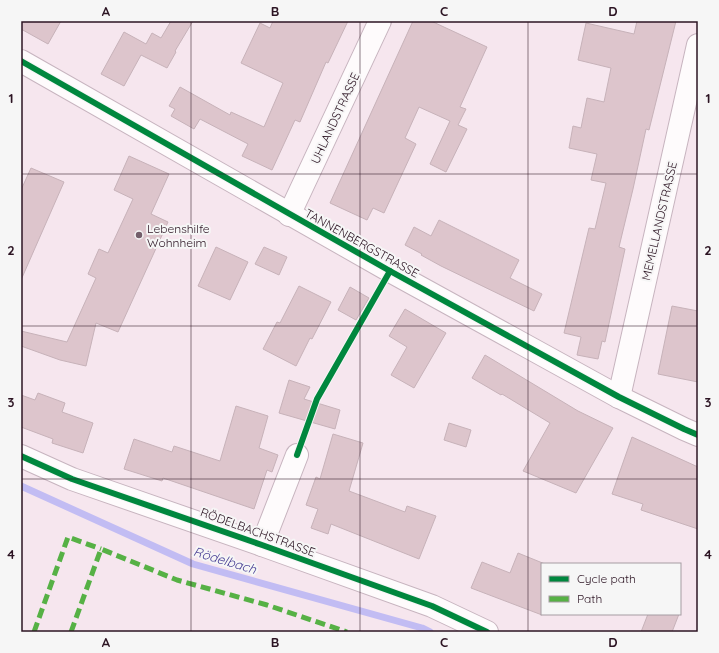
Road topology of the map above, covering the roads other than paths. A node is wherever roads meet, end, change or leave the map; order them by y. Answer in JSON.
{"nodes":[{"id":1,"x":380,"y":21,"type":"edge"},
{"id":2,"x":698,"y":45,"type":"edge"},
{"id":3,"x":21,"y":61,"type":"edge"},
{"id":4,"x":289,"y":215,"type":"junction"},
{"id":5,"x":620,"y":397,"type":"junction"},
{"id":6,"x":698,"y":435,"type":"edge"},
{"id":7,"x":297,"y":454,"type":"dead end"},
{"id":8,"x":21,"y":456,"type":"edge"},
{"id":9,"x":262,"y":545,"type":"junction"},
{"id":10,"x":487,"y":632,"type":"edge"}],
"edges":[{"from":1,"to":4,"type":"street","name":"UHLANDSTRASSE"},
{"from":2,"to":5,"type":"street","name":"MEMELLANDSTRASSE"},
{"from":3,"to":4,"type":"street","name":"TANNENBERGSTRASSE"},
{"from":4,"to":5,"type":"street","name":"TANNENBERGSTRASSE"},
{"from":5,"to":6,"type":"street","name":"TANNENBERGSTRASSE"},
{"from":7,"to":9,"type":"street","name":"RÖDELBACHSTRASSE"},
{"from":8,"to":9,"type":"street","name":"RÖDELBACHSTRASSE"},
{"from":9,"to":10,"type":"street","name":"RÖDELBACHSTRASSE"}]}
